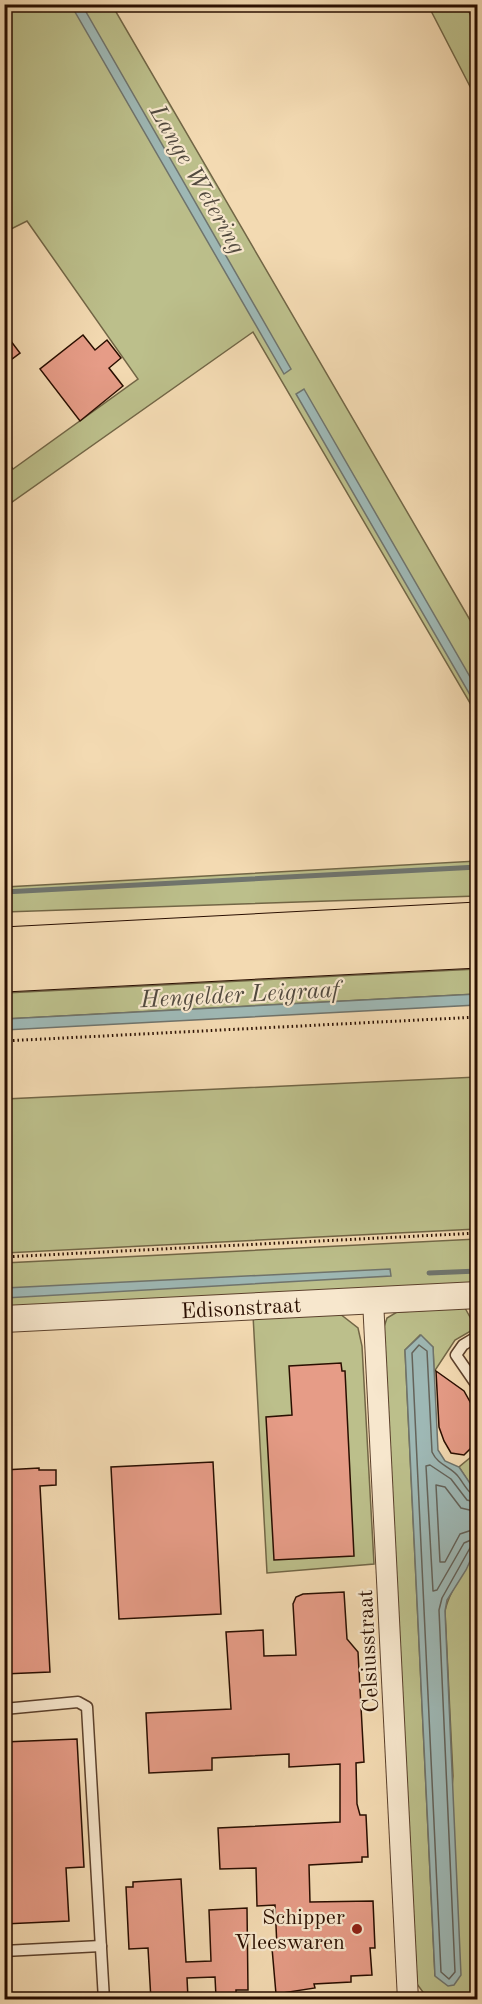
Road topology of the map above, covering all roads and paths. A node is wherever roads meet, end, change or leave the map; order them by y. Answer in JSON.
{"nodes":[{"id":1,"x":477,"y":919,"type":"edge"},
{"id":2,"x":4,"y":944,"type":"edge"},
{"id":3,"x":477,"y":951,"type":"edge"},
{"id":4,"x":4,"y":975,"type":"edge"},
{"id":5,"x":477,"y":1017,"type":"edge"},
{"id":6,"x":4,"y":1041,"type":"edge"},
{"id":7,"x":477,"y":1233,"type":"edge"},
{"id":8,"x":4,"y":1257,"type":"edge"},
{"id":9,"x":476,"y":1297,"type":"edge"},
{"id":10,"x":373,"y":1300,"type":"junction"},
{"id":11,"x":4,"y":1319,"type":"edge"},
{"id":12,"x":477,"y":1336,"type":"edge"},
{"id":13,"x":477,"y":1387,"type":"edge"},
{"id":14,"x":4,"y":1709,"type":"edge"},
{"id":15,"x":101,"y":1946,"type":"junction"},
{"id":16,"x":4,"y":1951,"type":"edge"},
{"id":17,"x":104,"y":2000,"type":"edge"},
{"id":18,"x":408,"y":2000,"type":"edge"}],
"edges":[{"from":1,"to":2,"type":"highway"},
{"from":3,"to":4,"type":"highway"},
{"from":5,"to":6,"type":"path"},
{"from":7,"to":8,"type":"path"},
{"from":9,"to":10,"type":"street","name":"Edisonstraat"},
{"from":10,"to":11,"type":"street","name":"Edisonstraat"},
{"from":10,"to":18,"type":"street","name":"Celsiusstraat"},
{"from":12,"to":13,"type":"lane"},
{"from":14,"to":15,"type":"lane"},
{"from":15,"to":16,"type":"lane"},
{"from":15,"to":17,"type":"lane"}]}
